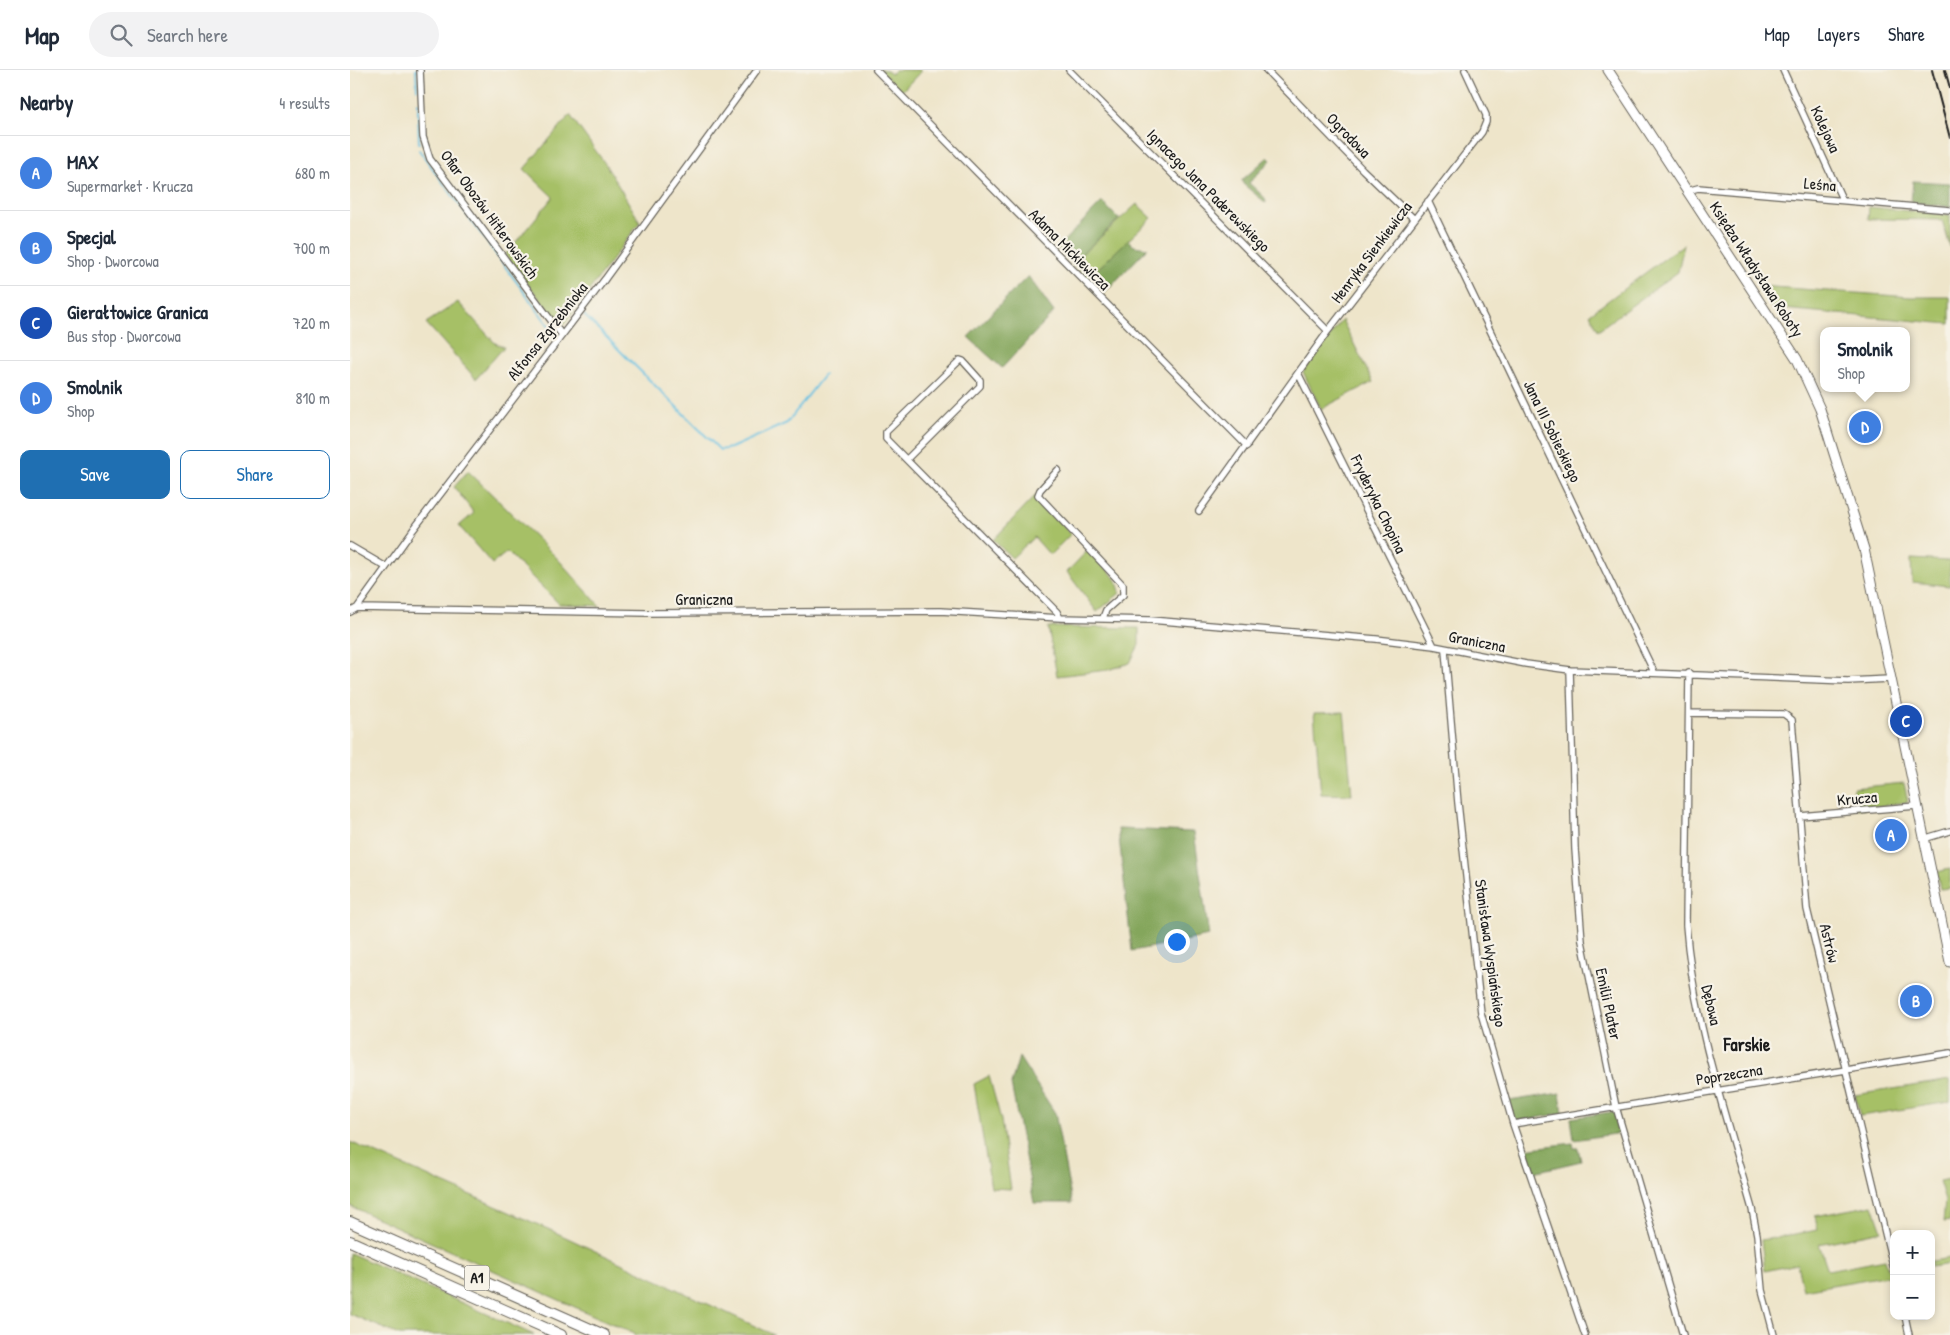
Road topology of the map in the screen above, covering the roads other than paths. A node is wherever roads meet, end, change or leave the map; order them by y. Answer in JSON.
{"nodes":[{"id":1,"x":420,"y":70,"type":"edge"},
{"id":2,"x":757,"y":70,"type":"edge"},
{"id":3,"x":876,"y":70,"type":"edge"},
{"id":4,"x":1069,"y":70,"type":"edge"},
{"id":5,"x":1266,"y":70,"type":"edge"},
{"id":6,"x":1465,"y":70,"type":"edge"},
{"id":7,"x":1608,"y":70,"type":"edge"},
{"id":8,"x":1783,"y":70,"type":"edge"},
{"id":9,"x":1687,"y":191,"type":"junction"},
{"id":10,"x":1842,"y":199,"type":"junction"},
{"id":11,"x":1428,"y":201,"type":"junction"},
{"id":12,"x":1950,"y":210,"type":"edge"},
{"id":13,"x":1413,"y":218,"type":"junction"},
{"id":14,"x":1328,"y":331,"type":"junction"},
{"id":15,"x":562,"y":335,"type":"junction"},
{"id":16,"x":1298,"y":374,"type":"junction"},
{"id":17,"x":1247,"y":446,"type":"junction"},
{"id":18,"x":907,"y":460,"type":"junction"},
{"id":19,"x":1058,"y":470,"type":"dead end"},
{"id":20,"x":1199,"y":511,"type":"dead end"},
{"id":21,"x":350,"y":546,"type":"edge"},
{"id":22,"x":386,"y":567,"type":"junction"},
{"id":23,"x":357,"y":608,"type":"junction"},
{"id":24,"x":350,"y":612,"type":"edge"},
{"id":25,"x":1060,"y":618,"type":"junction"},
{"id":26,"x":1103,"y":618,"type":"junction"},
{"id":27,"x":1434,"y":646,"type":"junction"},
{"id":28,"x":1445,"y":650,"type":"junction"},
{"id":29,"x":1570,"y":670,"type":"junction"},
{"id":30,"x":1654,"y":672,"type":"junction"},
{"id":31,"x":1689,"y":673,"type":"junction"},
{"id":32,"x":1890,"y":677,"type":"junction"},
{"id":33,"x":1688,"y":713,"type":"junction"},
{"id":34,"x":1916,"y":806,"type":"junction"},
{"id":35,"x":1800,"y":816,"type":"junction"},
{"id":36,"x":1950,"y":831,"type":"edge"},
{"id":37,"x":1923,"y":839,"type":"junction"},
{"id":38,"x":1950,"y":962,"type":"edge"},
{"id":39,"x":1950,"y":1053,"type":"edge"},
{"id":40,"x":1845,"y":1070,"type":"junction"},
{"id":41,"x":1719,"y":1090,"type":"junction"},
{"id":42,"x":1616,"y":1107,"type":"junction"},
{"id":43,"x":1513,"y":1124,"type":"junction"},
{"id":44,"x":350,"y":1222,"type":"edge"},
{"id":45,"x":350,"y":1241,"type":"edge"},
{"id":46,"x":1890,"y":1254,"type":"edge"},
{"id":47,"x":1906,"y":1320,"type":"edge"},
{"id":48,"x":561,"y":1335,"type":"edge"},
{"id":49,"x":604,"y":1335,"type":"edge"},
{"id":50,"x":1585,"y":1335,"type":"edge"},
{"id":51,"x":1683,"y":1335,"type":"edge"},
{"id":52,"x":1774,"y":1335,"type":"edge"},
{"id":53,"x":1909,"y":1335,"type":"edge"}],
"edges":[{"from":1,"to":15,"type":"street","name":"Ofiar Obozów Hitlerowskich"},
{"from":2,"to":15,"type":"street","name":"Alfonsa Zgrzebnioka"},
{"from":3,"to":17,"type":"street","name":"Adama Mickiewicza"},
{"from":4,"to":14,"type":"street","name":"Ignacego Jana Paderewskiego"},
{"from":5,"to":13,"type":"street","name":"Ogrodowa"},
{"from":6,"to":11,"type":"street","name":"Henryka Sienkiewicza"},
{"from":7,"to":9,"type":"main road","name":"Księdza Władysława Roboty"},
{"from":8,"to":10,"type":"street","name":"Kolejowa"},
{"from":9,"to":10,"type":"street","name":"Leśna"},
{"from":9,"to":32,"type":"main road","name":"Księdza Władysława Roboty"},
{"from":10,"to":12,"type":"street","name":"Leśna"},
{"from":11,"to":13,"type":"street","name":"Henryka Sienkiewicza"},
{"from":11,"to":30,"type":"street","name":"Jana III Sobieskiego"},
{"from":13,"to":14,"type":"street","name":"Henryka Sienkiewicza"},
{"from":14,"to":16,"type":"street","name":"Henryka Sienkiewicza"},
{"from":15,"to":22,"type":"street","name":"Alfonsa Zgrzebnioka"},
{"from":16,"to":17,"type":"street","name":"Henryka Sienkiewicza"},
{"from":16,"to":27,"type":"street","name":"Fryderyka Chopina"},
{"from":17,"to":20,"type":"street","name":"Henryka Sienkiewicza"},
{"from":18,"to":18,"type":"street"},
{"from":18,"to":25,"type":"street"},
{"from":19,"to":26,"type":"street"},
{"from":21,"to":22,"type":"street"},
{"from":22,"to":23,"type":"street","name":"Alfonsa Zgrzebnioka"},
{"from":23,"to":24,"type":"street"},
{"from":23,"to":25,"type":"street","name":"Graniczna"},
{"from":25,"to":26,"type":"street","name":"Graniczna"},
{"from":26,"to":27,"type":"street","name":"Graniczna"},
{"from":27,"to":28,"type":"street","name":"Graniczna"},
{"from":28,"to":29,"type":"street","name":"Graniczna"},
{"from":28,"to":43,"type":"street","name":"Stanisława Wyspiańskiego"},
{"from":29,"to":30,"type":"street","name":"Graniczna"},
{"from":29,"to":42,"type":"street","name":"Emilii Plater"},
{"from":30,"to":31,"type":"street","name":"Graniczna"},
{"from":31,"to":32,"type":"street","name":"Graniczna"},
{"from":31,"to":33,"type":"street","name":"Dębowa"},
{"from":32,"to":34,"type":"main road","name":"Księdza Władysława Roboty"},
{"from":33,"to":35,"type":"street","name":"Astrów"},
{"from":33,"to":41,"type":"street","name":"Dębowa"},
{"from":34,"to":35,"type":"street","name":"Krucza"},
{"from":34,"to":37,"type":"main road","name":"Księdza Władysława Roboty"},
{"from":35,"to":40,"type":"street","name":"Astrów"},
{"from":36,"to":37,"type":"street"},
{"from":37,"to":38,"type":"main road","name":"Księdza Władysława Roboty"},
{"from":39,"to":40,"type":"street","name":"Poprzeczna"},
{"from":40,"to":41,"type":"street","name":"Poprzeczna"},
{"from":40,"to":46,"type":"street","name":"Astrów"},
{"from":41,"to":42,"type":"street","name":"Poprzeczna"},
{"from":41,"to":52,"type":"street","name":"Dębowa"},
{"from":42,"to":43,"type":"street","name":"Poprzeczna"},
{"from":42,"to":51,"type":"street","name":"Emilii Plater"},
{"from":43,"to":50,"type":"street","name":"Stanisława Wyspiańskiego"},
{"from":44,"to":49,"type":"highway","number":"A1"},
{"from":45,"to":48,"type":"highway","number":"A1"},
{"from":47,"to":53,"type":"street"}]}
